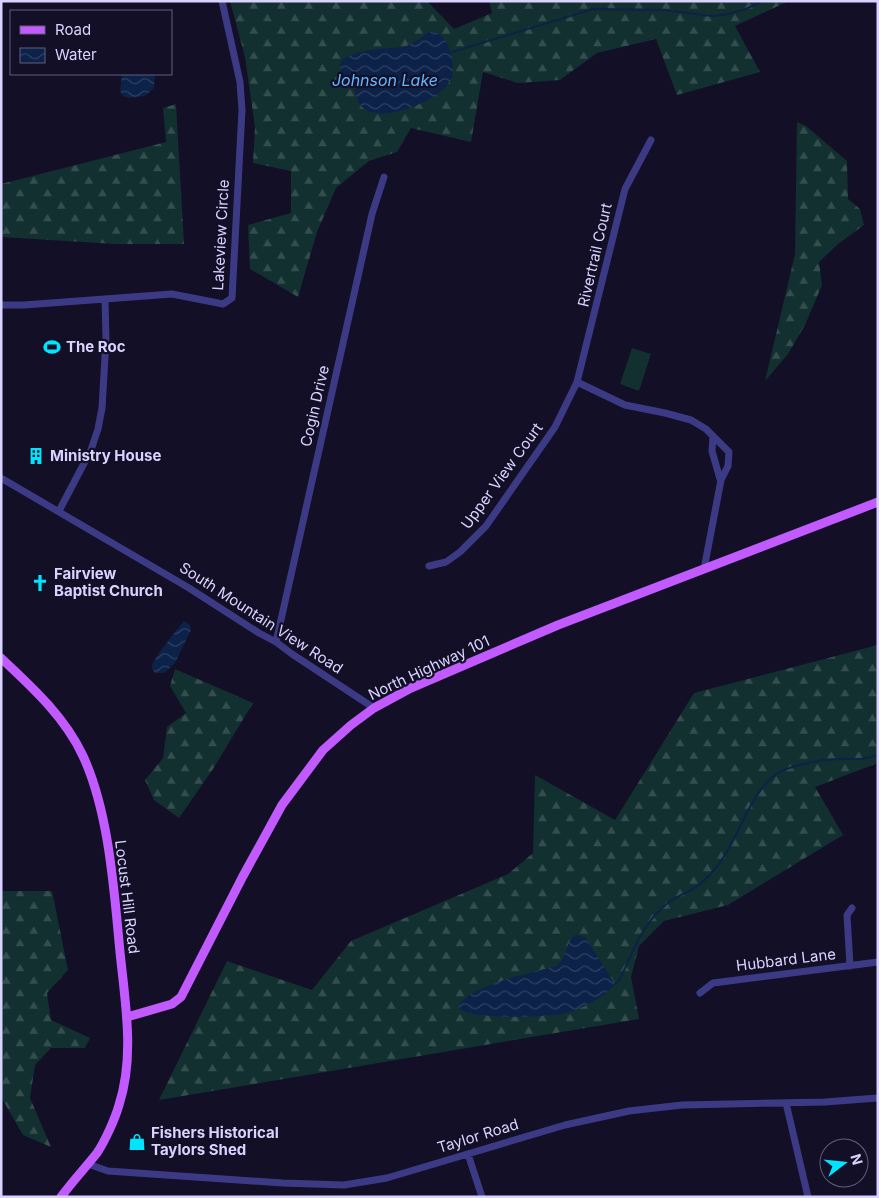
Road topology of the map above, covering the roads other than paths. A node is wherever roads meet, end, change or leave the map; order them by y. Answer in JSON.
{"nodes":[{"id":1,"x":222,"y":1,"type":"edge"},
{"id":2,"x":651,"y":140,"type":"dead end"},
{"id":3,"x":384,"y":177,"type":"dead end"},
{"id":4,"x":105,"y":299,"type":"junction"},
{"id":5,"x":1,"y":305,"type":"edge"},
{"id":6,"x":577,"y":382,"type":"junction"},
{"id":7,"x":713,"y":436,"type":"junction"},
{"id":8,"x":1,"y":478,"type":"edge"},
{"id":9,"x":720,"y":480,"type":"junction"},
{"id":10,"x":878,"y":502,"type":"edge"},
{"id":11,"x":59,"y":511,"type":"junction"},
{"id":12,"x":429,"y":566,"type":"dead end"},
{"id":13,"x":704,"y":569,"type":"junction"},
{"id":14,"x":276,"y":642,"type":"junction"},
{"id":15,"x":1,"y":658,"type":"edge"},
{"id":16,"x":374,"y":708,"type":"junction"},
{"id":17,"x":852,"y":908,"type":"dead end"},
{"id":18,"x":878,"y":962,"type":"edge"},
{"id":19,"x":850,"y":966,"type":"junction"},
{"id":20,"x":700,"y":993,"type":"dead end"},
{"id":21,"x":127,"y":1017,"type":"junction"},
{"id":22,"x":878,"y":1098,"type":"edge"},
{"id":23,"x":786,"y":1103,"type":"junction"},
{"id":24,"x":468,"y":1154,"type":"junction"},
{"id":25,"x":88,"y":1164,"type":"junction"},
{"id":26,"x":61,"y":1197,"type":"edge"},
{"id":27,"x":482,"y":1197,"type":"edge"},
{"id":28,"x":808,"y":1197,"type":"edge"}],
"edges":[{"from":1,"to":4,"type":"street","name":"Lakeview Circle"},
{"from":2,"to":6,"type":"street","name":"Rivertrail Court"},
{"from":3,"to":14,"type":"street","name":"Cogin Drive"},
{"from":4,"to":5,"type":"street","name":"Lakeview Circle"},
{"from":4,"to":11,"type":"street"},
{"from":6,"to":7,"type":"street"},
{"from":6,"to":12,"type":"street","name":"Upper View Court"},
{"from":7,"to":9,"type":"street"},
{"from":7,"to":9,"type":"street"},
{"from":8,"to":11,"type":"street","name":"South Mountain View Road"},
{"from":9,"to":13,"type":"street"},
{"from":10,"to":13,"type":"main road","name":"North Highway 101"},
{"from":11,"to":14,"type":"street","name":"South Mountain View Road"},
{"from":13,"to":16,"type":"main road","name":"North Highway 101"},
{"from":14,"to":16,"type":"street","name":"South Mountain View Road"},
{"from":15,"to":21,"type":"main road","name":"Locust Hill Road"},
{"from":16,"to":21,"type":"main road","name":"North Highway 101"},
{"from":17,"to":19,"type":"street"},
{"from":18,"to":19,"type":"street","name":"Hubbard Lane"},
{"from":19,"to":20,"type":"street","name":"Hubbard Lane"},
{"from":21,"to":25,"type":"main road","name":"Locust Hill Road"},
{"from":22,"to":23,"type":"street","name":"Taylor Road"},
{"from":23,"to":24,"type":"street","name":"Taylor Road"},
{"from":23,"to":28,"type":"street"},
{"from":24,"to":25,"type":"street","name":"Taylor Road"},
{"from":24,"to":27,"type":"street"},
{"from":25,"to":26,"type":"main road","name":"Locust Hill Road"}]}
